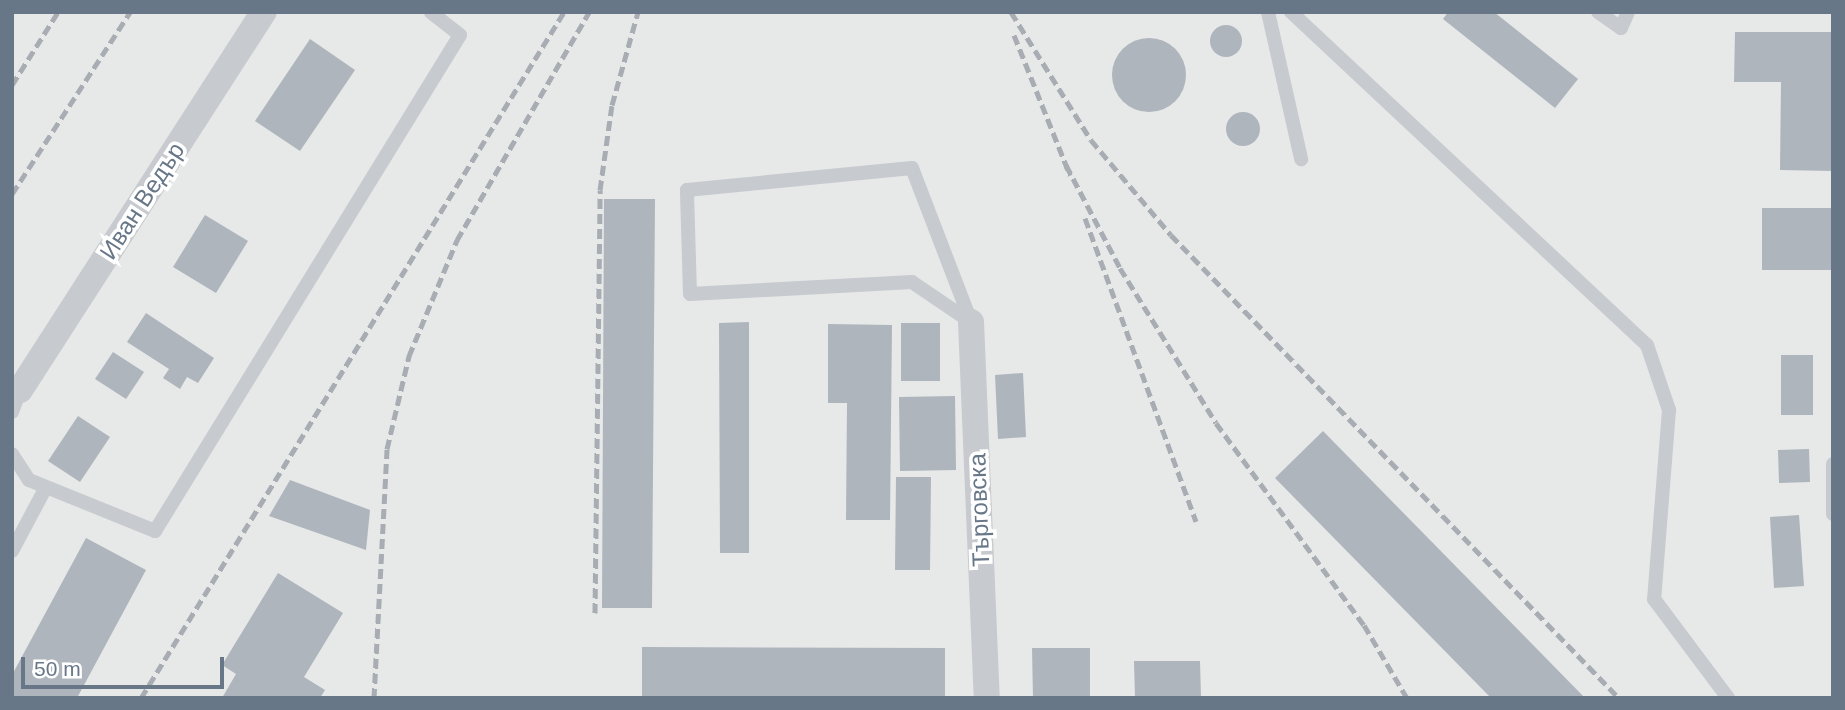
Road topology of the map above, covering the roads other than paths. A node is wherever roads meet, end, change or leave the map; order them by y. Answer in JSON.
{"nodes":[{"id":1,"x":264,"y":12,"type":"edge"},
{"id":2,"x":431,"y":12,"type":"edge"},
{"id":3,"x":1268,"y":12,"type":"edge"},
{"id":4,"x":1292,"y":12,"type":"edge"},
{"id":5,"x":1598,"y":12,"type":"edge"},
{"id":6,"x":1628,"y":12,"type":"edge"},
{"id":7,"x":1301,"y":159,"type":"dead end"},
{"id":8,"x":971,"y":322,"type":"junction"},
{"id":9,"x":16,"y":401,"type":"edge"},
{"id":10,"x":12,"y":454,"type":"edge"},
{"id":11,"x":1833,"y":464,"type":"edge"},
{"id":12,"x":46,"y":487,"type":"junction"},
{"id":13,"x":1833,"y":514,"type":"edge"},
{"id":14,"x":12,"y":551,"type":"edge"},
{"id":15,"x":987,"y":698,"type":"edge"},
{"id":16,"x":1728,"y":698,"type":"edge"}],
"edges":[{"from":1,"to":9,"type":"street","name":"Иван Ведър"},
{"from":2,"to":12,"type":"lane"},
{"from":3,"to":7,"type":"lane"},
{"from":4,"to":16,"type":"lane"},
{"from":5,"to":6,"type":"lane"},
{"from":8,"to":8,"type":"lane"},
{"from":8,"to":15,"type":"street","name":"Търговска"},
{"from":10,"to":12,"type":"lane"},
{"from":11,"to":13,"type":"lane"},
{"from":12,"to":14,"type":"lane"}]}
